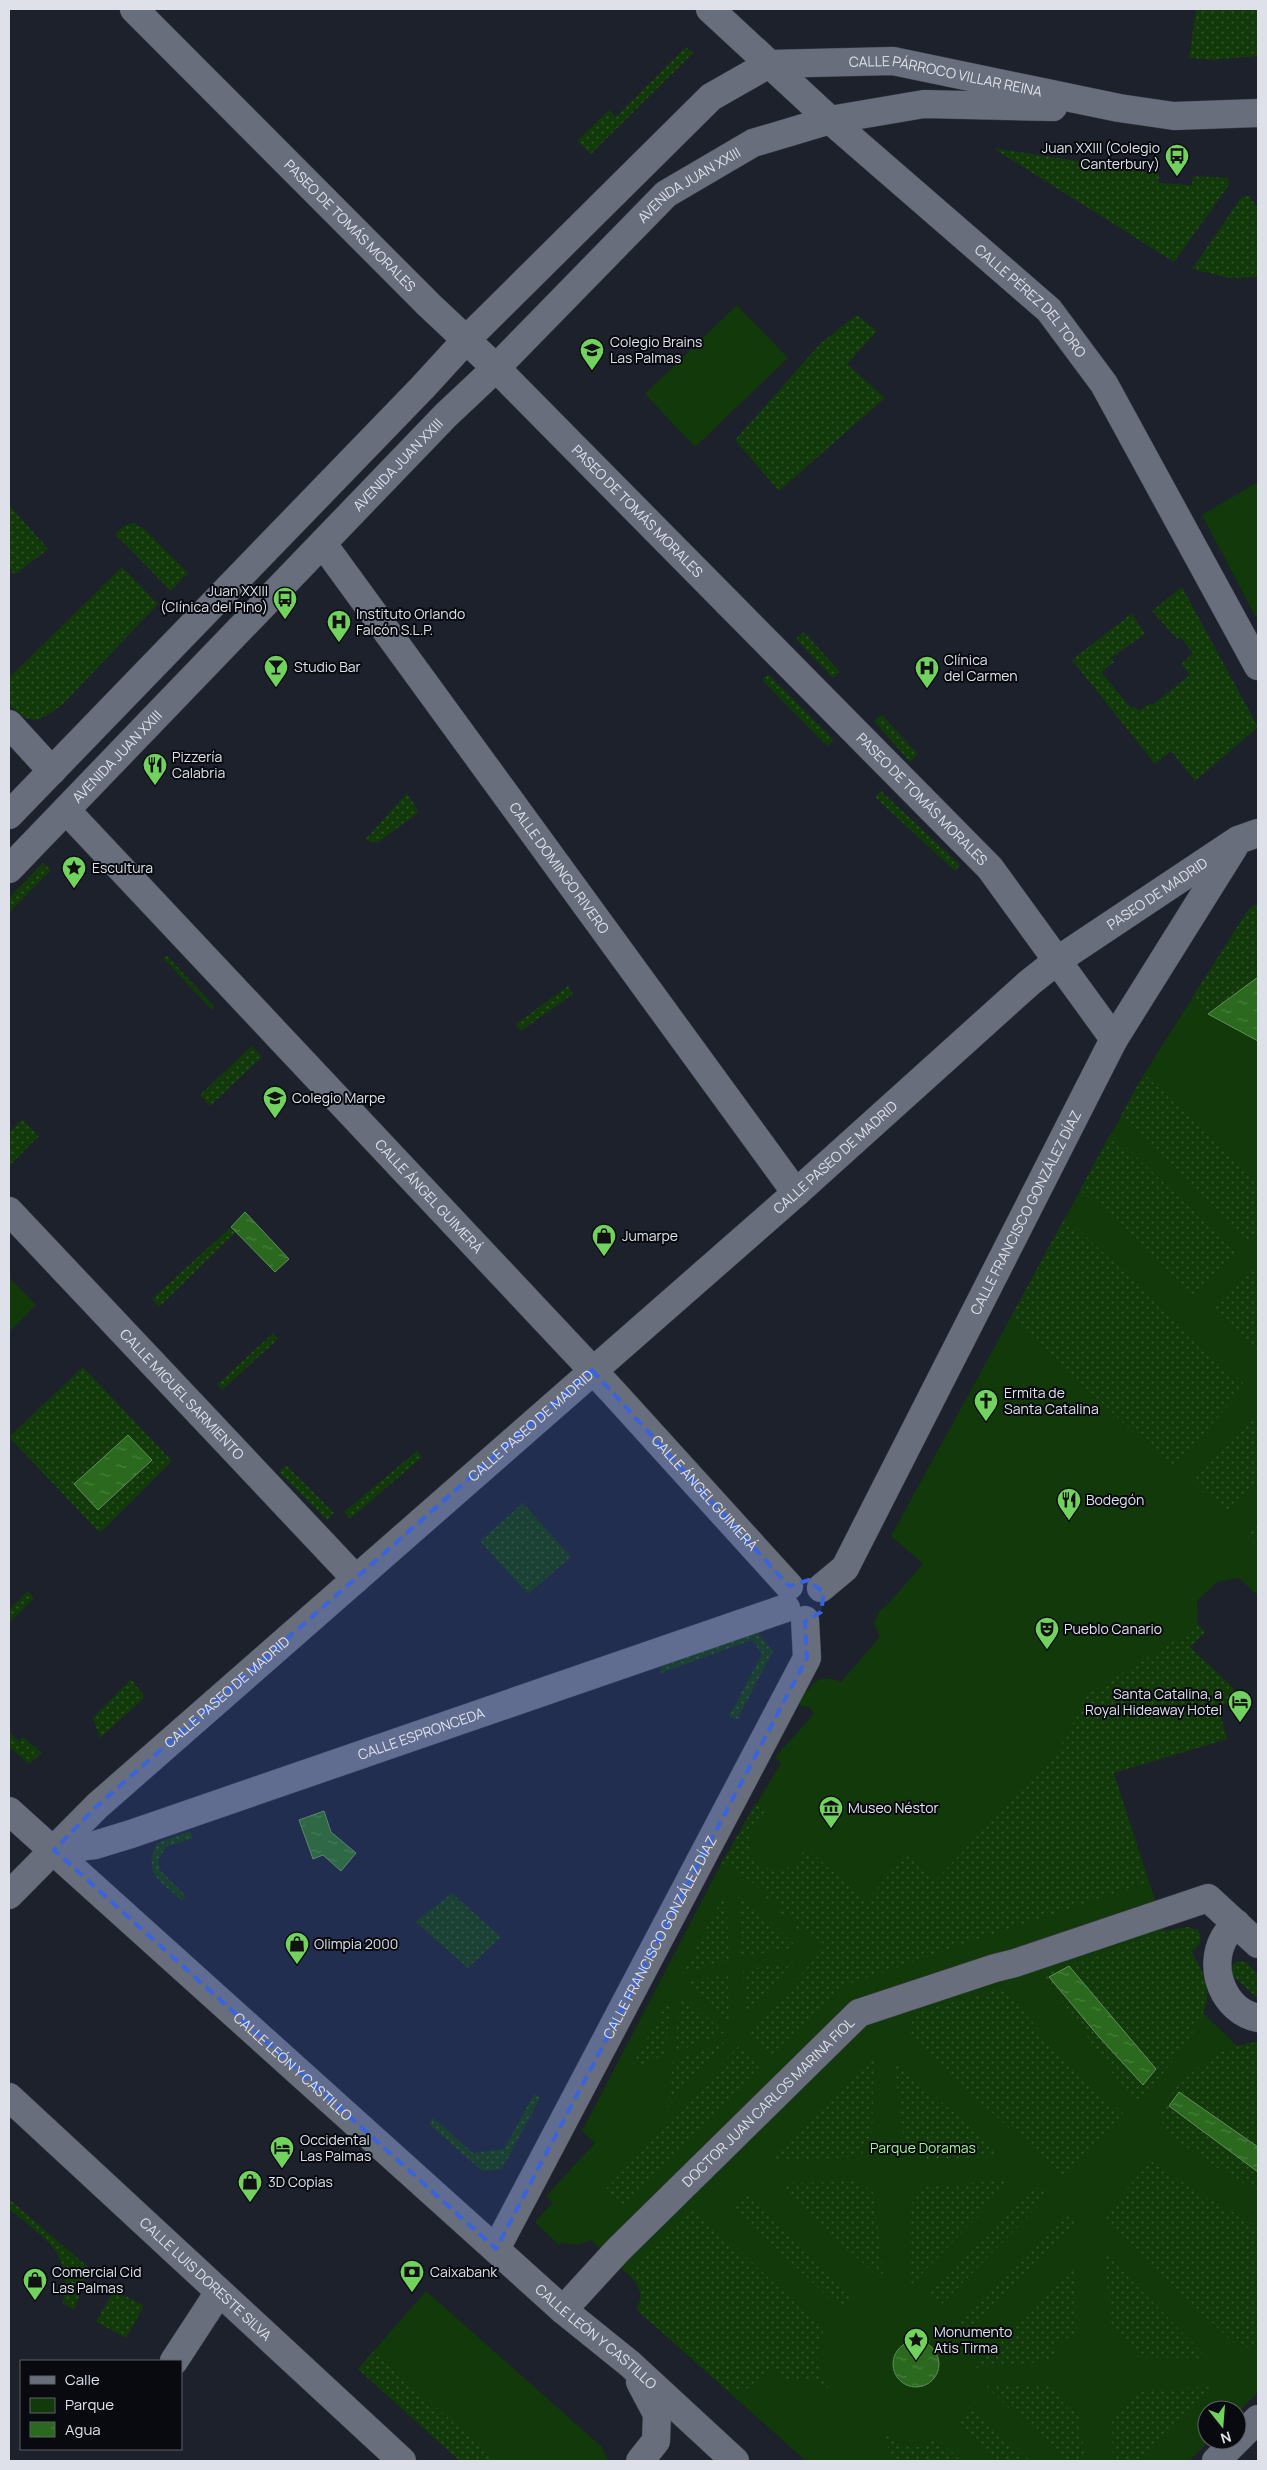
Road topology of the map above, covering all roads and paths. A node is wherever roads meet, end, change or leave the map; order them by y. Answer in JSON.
{"nodes":[{"id":1,"x":134,"y":9,"type":"edge"},
{"id":2,"x":710,"y":9,"type":"edge"},
{"id":3,"x":769,"y":64,"type":"junction"},
{"id":4,"x":1119,"y":108,"type":"junction"},
{"id":5,"x":1258,"y":113,"type":"edge"},
{"id":6,"x":830,"y":120,"type":"junction"},
{"id":7,"x":466,"y":340,"type":"junction"},
{"id":8,"x":496,"y":368,"type":"junction"},
{"id":9,"x":323,"y":544,"type":"junction"},
{"id":10,"x":1258,"y":666,"type":"edge"},
{"id":11,"x":9,"y":724,"type":"edge"},
{"id":12,"x":52,"y":771,"type":"junction"},
{"id":13,"x":66,"y":810,"type":"junction"},
{"id":14,"x":9,"y":815,"type":"edge"},
{"id":15,"x":1248,"y":836,"type":"edge"},
{"id":16,"x":9,"y":869,"type":"edge"},
{"id":17,"x":1058,"y":960,"type":"junction"},
{"id":18,"x":1114,"y":1039,"type":"junction"},
{"id":19,"x":796,"y":1193,"type":"junction"},
{"id":20,"x":9,"y":1211,"type":"edge"},
{"id":21,"x":592,"y":1370,"type":"junction"},
{"id":22,"x":356,"y":1579,"type":"junction"},
{"id":23,"x":821,"y":1588,"type":"junction"},
{"id":24,"x":793,"y":1605,"type":"junction"},
{"id":25,"x":9,"y":1811,"type":"edge"},
{"id":26,"x":54,"y":1850,"type":"junction"},
{"id":27,"x":9,"y":1895,"type":"edge"},
{"id":28,"x":1236,"y":1923,"type":"junction"},
{"id":29,"x":1258,"y":1944,"type":"edge"},
{"id":30,"x":1258,"y":2018,"type":"edge"},
{"id":31,"x":9,"y":2097,"type":"edge"},
{"id":32,"x":496,"y":2249,"type":"junction"},
{"id":33,"x":219,"y":2292,"type":"junction"},
{"id":34,"x":563,"y":2310,"type":"junction"},
{"id":35,"x":175,"y":2360,"type":"edge"},
{"id":36,"x":630,"y":2364,"type":"junction"},
{"id":37,"x":1258,"y":2419,"type":"edge"},
{"id":38,"x":402,"y":2461,"type":"edge"},
{"id":39,"x":640,"y":2461,"type":"edge"},
{"id":40,"x":735,"y":2461,"type":"edge"},
{"id":41,"x":1216,"y":2461,"type":"edge"}],
"edges":[{"from":1,"to":7,"type":"street","name":"PASEO DE TOMÁS MORALES"},
{"from":2,"to":3,"type":"street","name":"CALLE PÉREZ DEL TORO"},
{"from":3,"to":4,"type":"street","name":"CALLE PÁRROCO VILLAR REINA"},
{"from":3,"to":6,"type":"street","name":"CALLE PÉREZ DEL TORO"},
{"from":3,"to":7,"type":"street"},
{"from":4,"to":5,"type":"street","name":"CALLE PÁRROCO VILLAR REINA"},
{"from":4,"to":6,"type":"street","name":"CALLE PÁRROCO VILLAR REINA"},
{"from":6,"to":8,"type":"street","name":"AVENIDA JUAN XXIII"},
{"from":6,"to":10,"type":"street","name":"CALLE PÉREZ DEL TORO"},
{"from":7,"to":8,"type":"street","name":"PASEO DE TOMÁS MORALES"},
{"from":7,"to":12,"type":"street"},
{"from":8,"to":9,"type":"street","name":"AVENIDA JUAN XXIII"},
{"from":8,"to":17,"type":"street","name":"PASEO DE TOMÁS MORALES"},
{"from":9,"to":13,"type":"street","name":"AVENIDA JUAN XXIII"},
{"from":9,"to":19,"type":"street","name":"CALLE DOMINGO RIVERO"},
{"from":11,"to":12,"type":"street"},
{"from":12,"to":14,"type":"street"},
{"from":13,"to":16,"type":"street","name":"AVENIDA JUAN XXIII"},
{"from":13,"to":21,"type":"street","name":"CALLE ÁNGEL GUIMERÁ"},
{"from":15,"to":17,"type":"street","name":"PASEO DE MADRID"},
{"from":15,"to":18,"type":"street","name":"CALLE FRANCISCO GONZÁLEZ DÍAZ"},
{"from":17,"to":18,"type":"street","name":"PASEO DE TOMÁS MORALES"},
{"from":17,"to":19,"type":"street","name":"CALLE PASEO DE MADRID"},
{"from":18,"to":23,"type":"street","name":"CALLE FRANCISCO GONZÁLEZ DÍAZ"},
{"from":19,"to":21,"type":"street","name":"CALLE PASEO DE MADRID"},
{"from":20,"to":22,"type":"street","name":"CALLE MIGUEL SARMIENTO"},
{"from":21,"to":22,"type":"street","name":"CALLE PASEO DE MADRID"},
{"from":21,"to":24,"type":"street","name":"CALLE ÁNGEL GUIMERÁ"},
{"from":22,"to":26,"type":"street","name":"CALLE PASEO DE MADRID"},
{"from":23,"to":24,"type":"street"},
{"from":23,"to":24,"type":"street"},
{"from":24,"to":26,"type":"street","name":"CALLE ESPRONCEDA"},
{"from":24,"to":32,"type":"street","name":"CALLE FRANCISCO GONZÁLEZ DÍAZ"},
{"from":25,"to":26,"type":"street","name":"CALLE LEÓN Y CASTILLO"},
{"from":26,"to":27,"type":"street","name":"CALLE PASEO DE MADRID"},
{"from":26,"to":32,"type":"street","name":"CALLE LEÓN Y CASTILLO"},
{"from":28,"to":29,"type":"street","name":"DOCTOR JUAN CARLOS MARINA FIOL"},
{"from":28,"to":30,"type":"street"},
{"from":28,"to":34,"type":"street","name":"DOCTOR JUAN CARLOS MARINA FIOL"},
{"from":31,"to":33,"type":"street","name":"CALLE LUIS DORESTE SILVA"},
{"from":32,"to":34,"type":"street","name":"CALLE LEÓN Y CASTILLO"},
{"from":33,"to":35,"type":"street"},
{"from":33,"to":38,"type":"street","name":"CALLE LUIS DORESTE SILVA"},
{"from":34,"to":36,"type":"street","name":"CALLE LEÓN Y CASTILLO"},
{"from":36,"to":39,"type":"street"},
{"from":36,"to":40,"type":"street","name":"CALLE LEÓN Y CASTILLO"},
{"from":37,"to":41,"type":"street"}]}
